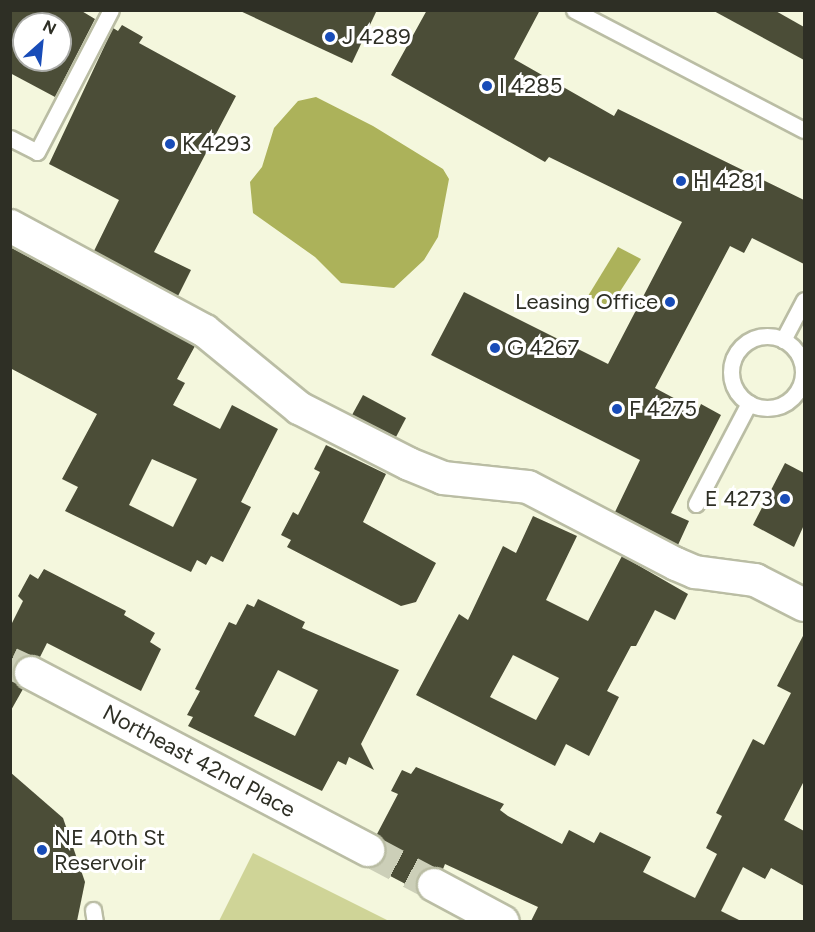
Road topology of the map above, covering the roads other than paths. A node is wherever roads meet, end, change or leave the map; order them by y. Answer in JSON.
{"nodes":[{"id":1,"x":111,"y":10,"type":"edge"},
{"id":2,"x":573,"y":10,"type":"edge"},
{"id":3,"x":804,"y":130,"type":"edge"},
{"id":4,"x":10,"y":138,"type":"edge"},
{"id":5,"x":10,"y":226,"type":"edge"},
{"id":6,"x":804,"y":300,"type":"edge"},
{"id":7,"x":783,"y":340,"type":"junction"},
{"id":8,"x":802,"y":389,"type":"edge"},
{"id":9,"x":748,"y":403,"type":"junction"},
{"id":10,"x":696,"y":504,"type":"dead end"},
{"id":11,"x":804,"y":605,"type":"edge"},
{"id":12,"x":31,"y":673,"type":"tunnel mouth"},
{"id":13,"x":368,"y":850,"type":"tunnel mouth"},
{"id":14,"x":435,"y":885,"type":"tunnel mouth"},
{"id":15,"x":502,"y":921,"type":"edge"}],
"edges":[{"from":1,"to":4,"type":"lane"},
{"from":2,"to":3,"type":"lane"},
{"from":5,"to":11,"type":"street"},
{"from":6,"to":7,"type":"lane"},
{"from":7,"to":8,"type":"lane"},
{"from":7,"to":9,"type":"lane"},
{"from":8,"to":9,"type":"lane"},
{"from":9,"to":10,"type":"lane"},
{"from":12,"to":13,"type":"street","name":"Northeast 42nd Place"},
{"from":14,"to":15,"type":"street"}]}
